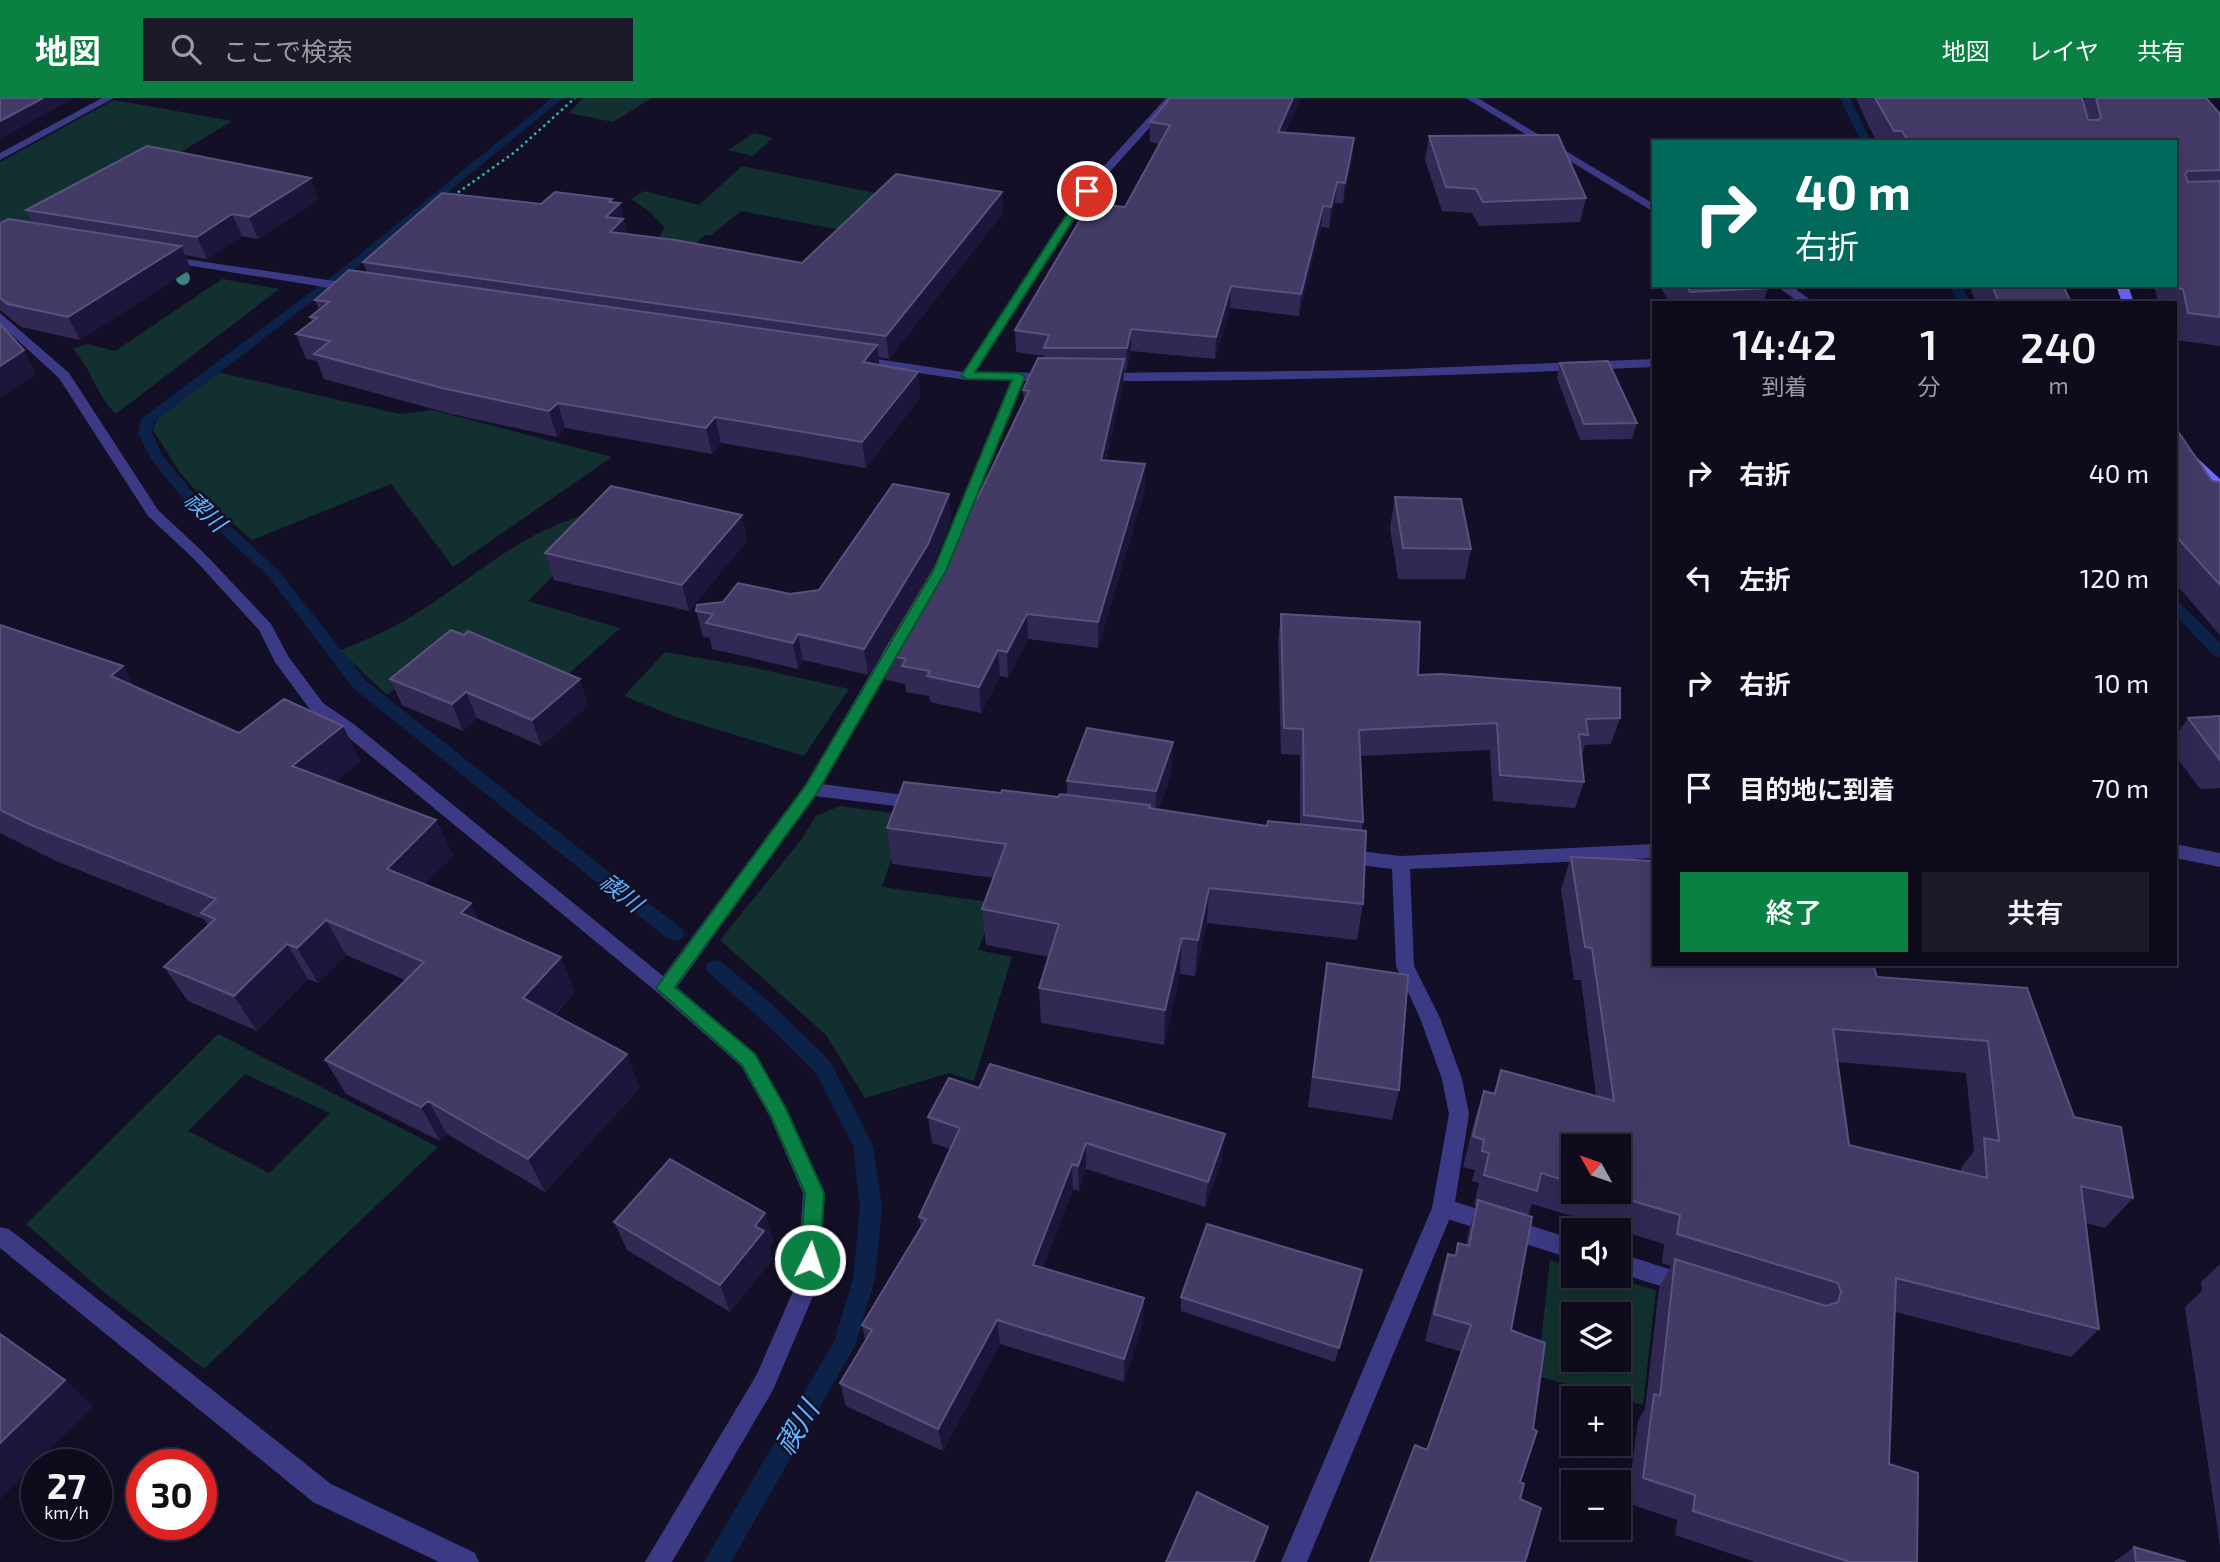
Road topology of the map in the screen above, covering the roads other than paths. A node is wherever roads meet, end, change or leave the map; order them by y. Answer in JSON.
{"nodes":[{"id":1,"x":109,"y":98,"type":"edge"},
{"id":2,"x":1171,"y":98,"type":"edge"},
{"id":3,"x":1471,"y":98,"type":"edge"},
{"id":4,"x":0,"y":157,"type":"edge"},
{"id":5,"x":1652,"y":208,"type":"edge"},
{"id":6,"x":150,"y":256,"type":"edge"},
{"id":7,"x":1783,"y":287,"type":"edge"},
{"id":8,"x":365,"y":289,"type":"edge"},
{"id":9,"x":1807,"y":301,"type":"edge"},
{"id":10,"x":0,"y":317,"type":"edge"},
{"id":11,"x":844,"y":358,"type":"edge"},
{"id":12,"x":1652,"y":363,"type":"edge"},
{"id":13,"x":967,"y":376,"type":"junction"},
{"id":14,"x":1019,"y":377,"type":"junction"},
{"id":15,"x":1061,"y":377,"type":"edge"},
{"id":16,"x":1088,"y":377,"type":"edge"},
{"id":17,"x":2177,"y":447,"type":"edge"},
{"id":18,"x":2220,"y":487,"type":"edge"},
{"id":19,"x":955,"y":535,"type":"edge"},
{"id":20,"x":906,"y":629,"type":"edge"},
{"id":21,"x":811,"y":789,"type":"junction"},
{"id":22,"x":935,"y":805,"type":"edge"},
{"id":23,"x":1652,"y":851,"type":"edge"},
{"id":24,"x":2177,"y":851,"type":"edge"},
{"id":25,"x":1319,"y":853,"type":"edge"},
{"id":26,"x":2220,"y":860,"type":"edge"},
{"id":27,"x":1401,"y":863,"type":"junction"},
{"id":28,"x":665,"y":988,"type":"junction"},
{"id":29,"x":1443,"y":1208,"type":"junction"},
{"id":30,"x":1,"y":1236,"type":"edge"},
{"id":31,"x":1561,"y":1244,"type":"edge"},
{"id":32,"x":1631,"y":1267,"type":"edge"},
{"id":33,"x":1707,"y":1290,"type":"edge"},
{"id":34,"x":466,"y":1562,"type":"edge"},
{"id":35,"x":658,"y":1562,"type":"edge"},
{"id":36,"x":1294,"y":1562,"type":"edge"}],
"edges":[{"from":1,"to":4,"type":"street"},
{"from":2,"to":13,"type":"street"},
{"from":3,"to":5,"type":"street"},
{"from":6,"to":8,"type":"street"},
{"from":7,"to":9,"type":"street"},
{"from":10,"to":28,"type":"street"},
{"from":11,"to":13,"type":"street"},
{"from":12,"to":16,"type":"street"},
{"from":13,"to":14,"type":"street"},
{"from":14,"to":15,"type":"street"},
{"from":14,"to":19,"type":"street"},
{"from":17,"to":18,"type":"street"},
{"from":20,"to":21,"type":"street"},
{"from":21,"to":22,"type":"street"},
{"from":21,"to":28,"type":"street"},
{"from":23,"to":27,"type":"street"},
{"from":24,"to":26,"type":"street"},
{"from":25,"to":27,"type":"street"},
{"from":27,"to":29,"type":"street"},
{"from":28,"to":35,"type":"street"},
{"from":29,"to":31,"type":"street"},
{"from":29,"to":36,"type":"street"},
{"from":30,"to":34,"type":"street"},
{"from":32,"to":33,"type":"street"}]}
